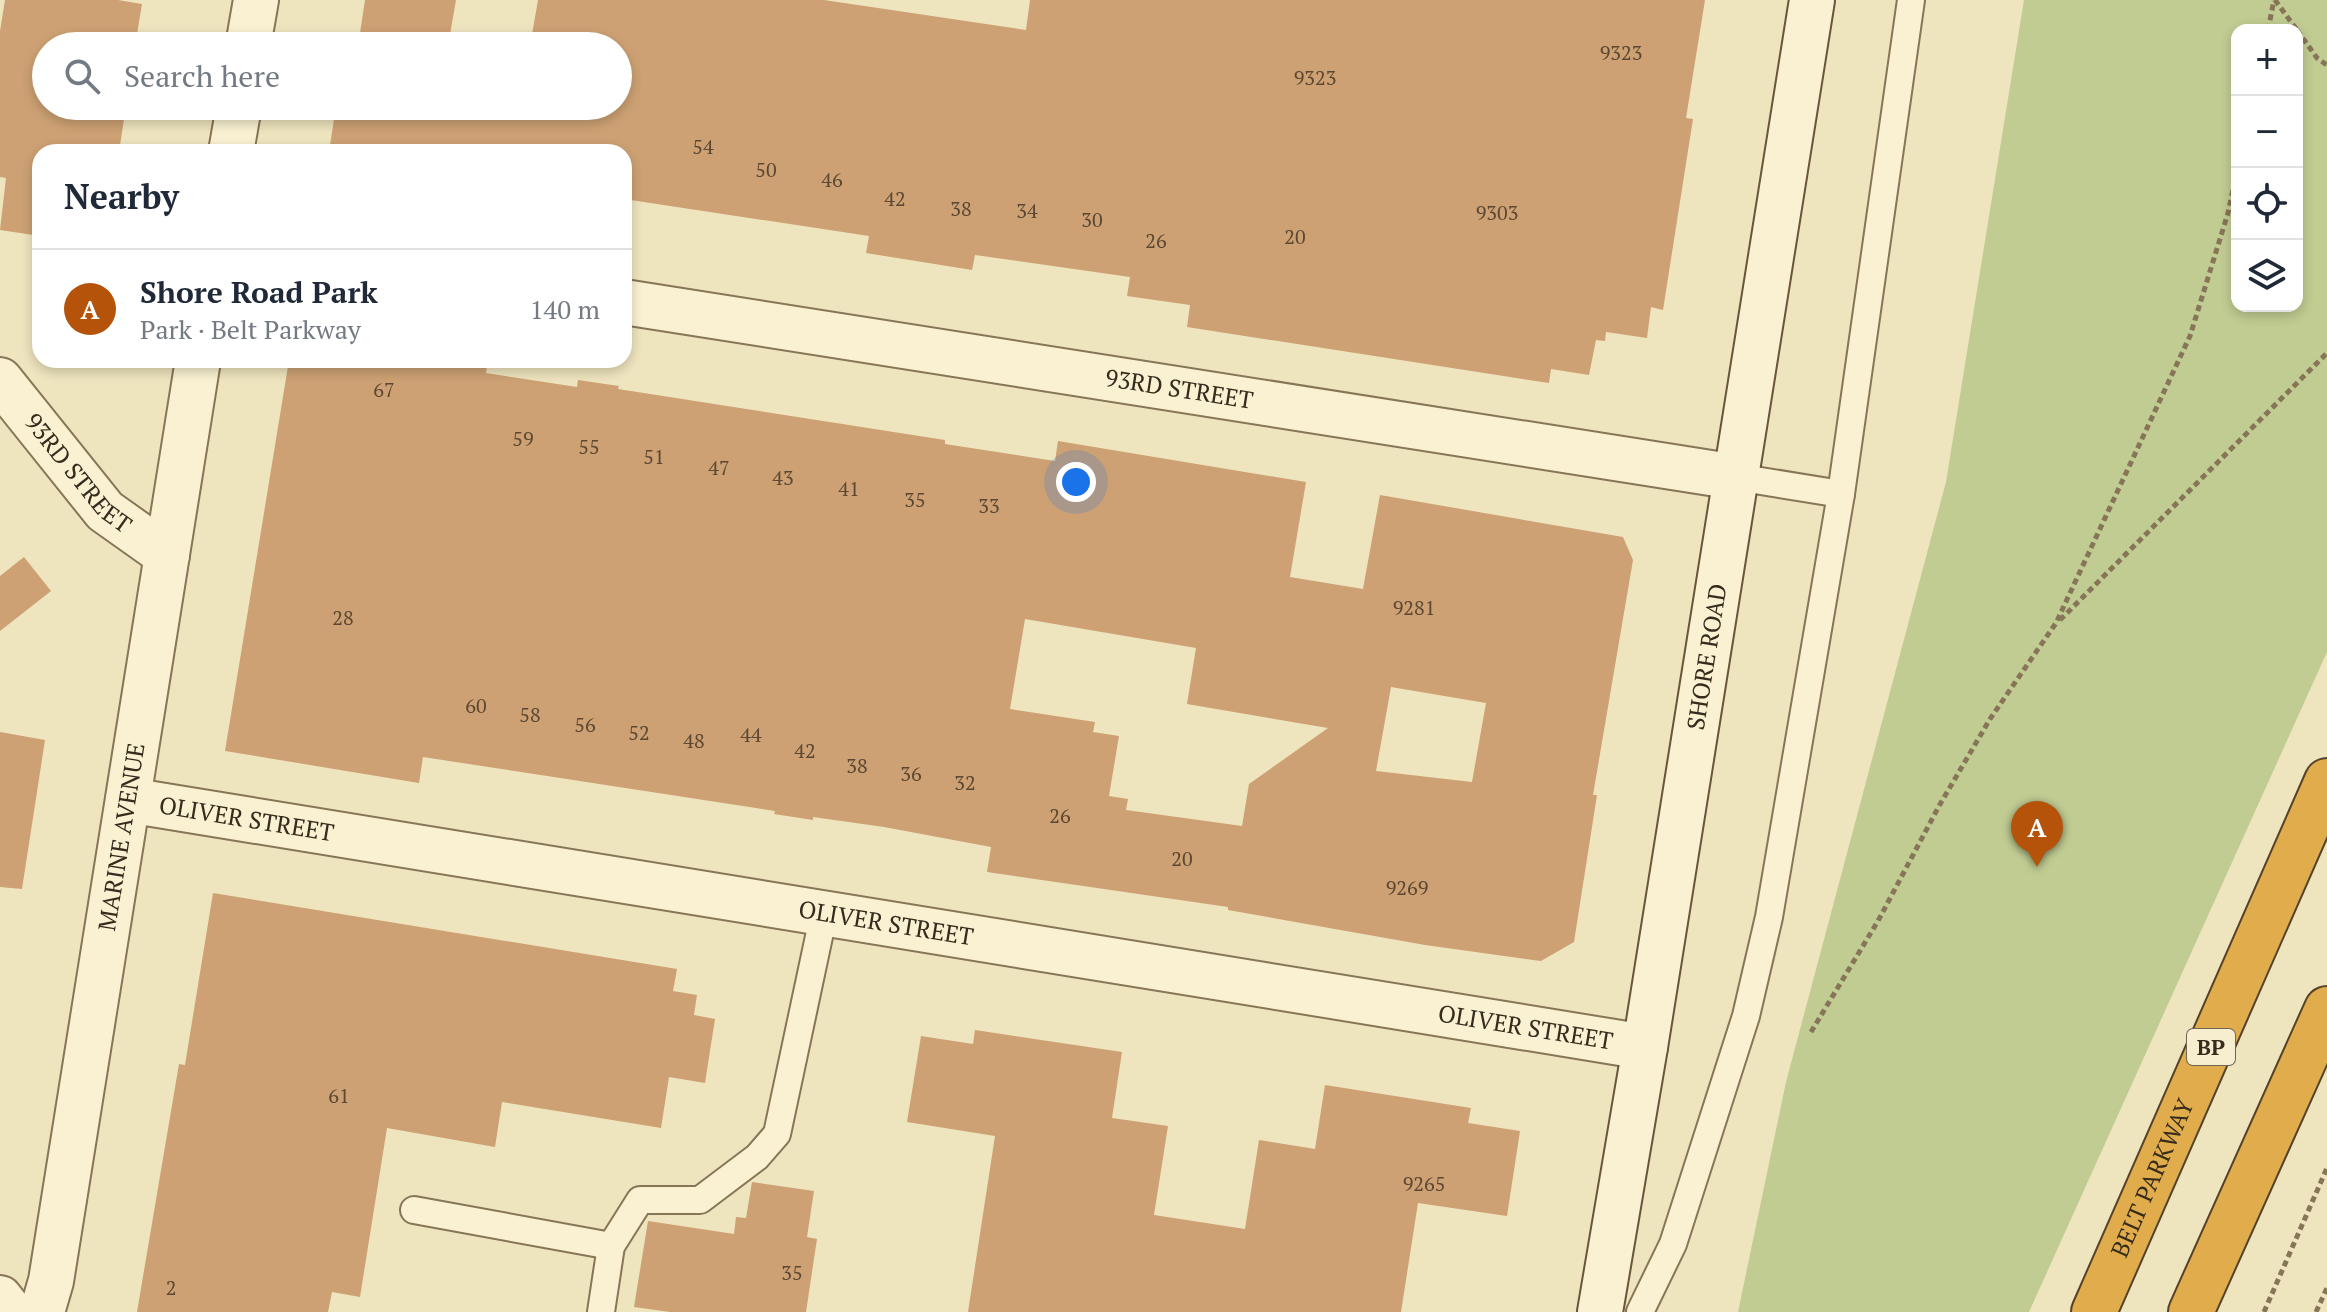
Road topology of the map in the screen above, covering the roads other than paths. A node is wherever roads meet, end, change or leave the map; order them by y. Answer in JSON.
{"nodes":[{"id":1,"x":256,"y":0,"type":"edge"},
{"id":2,"x":1812,"y":0,"type":"edge"},
{"id":3,"x":1911,"y":0,"type":"edge"},
{"id":4,"x":250,"y":32,"type":"edge"},
{"id":5,"x":237,"y":120,"type":"edge"},
{"id":6,"x":232,"y":144,"type":"edge"},
{"id":7,"x":632,"y":303,"type":"edge"},
{"id":8,"x":197,"y":368,"type":"edge"},
{"id":9,"x":0,"y":380,"type":"edge"},
{"id":10,"x":1736,"y":477,"type":"junction"},
{"id":11,"x":1841,"y":494,"type":"junction"},
{"id":12,"x":167,"y":555,"type":"junction"},
{"id":13,"x":2327,"y":781,"type":"edge"},
{"id":14,"x":128,"y":800,"type":"junction"},
{"id":15,"x":824,"y":913,"type":"junction"},
{"id":16,"x":2327,"y":1009,"type":"edge"},
{"id":17,"x":1645,"y":1047,"type":"junction"},
{"id":18,"x":414,"y":1210,"type":"dead end"},
{"id":19,"x":611,"y":1246,"type":"junction"},
{"id":20,"x":0,"y":1298,"type":"edge"},
{"id":21,"x":11,"y":1312,"type":"edge"},
{"id":22,"x":42,"y":1312,"type":"edge"},
{"id":23,"x":601,"y":1312,"type":"edge"},
{"id":24,"x":1600,"y":1312,"type":"edge"},
{"id":25,"x":1640,"y":1312,"type":"edge"},
{"id":26,"x":2094,"y":1312,"type":"edge"},
{"id":27,"x":2191,"y":1312,"type":"edge"}],
"edges":[{"from":1,"to":4,"type":"street"},
{"from":2,"to":10,"type":"street","name":"SHORE ROAD"},
{"from":3,"to":11,"type":"lane"},
{"from":5,"to":6,"type":"street"},
{"from":7,"to":10,"type":"street","name":"93RD STREET"},
{"from":8,"to":12,"type":"street","name":"MARINE AVENUE"},
{"from":9,"to":12,"type":"street","name":"93RD STREET"},
{"from":10,"to":11,"type":"lane"},
{"from":10,"to":17,"type":"street","name":"SHORE ROAD"},
{"from":11,"to":25,"type":"lane"},
{"from":12,"to":14,"type":"street","name":"MARINE AVENUE"},
{"from":13,"to":26,"type":"highway","name":"BELT PARKWAY","number":"BP"},
{"from":14,"to":15,"type":"street","name":"OLIVER STREET"},
{"from":14,"to":22,"type":"street","name":"MARINE AVENUE"},
{"from":15,"to":17,"type":"street","name":"OLIVER STREET"},
{"from":15,"to":19,"type":"lane"},
{"from":16,"to":27,"type":"highway"},
{"from":17,"to":24,"type":"street","name":"SHORE ROAD"},
{"from":18,"to":19,"type":"lane"},
{"from":19,"to":23,"type":"lane"},
{"from":20,"to":21,"type":"street"}]}
